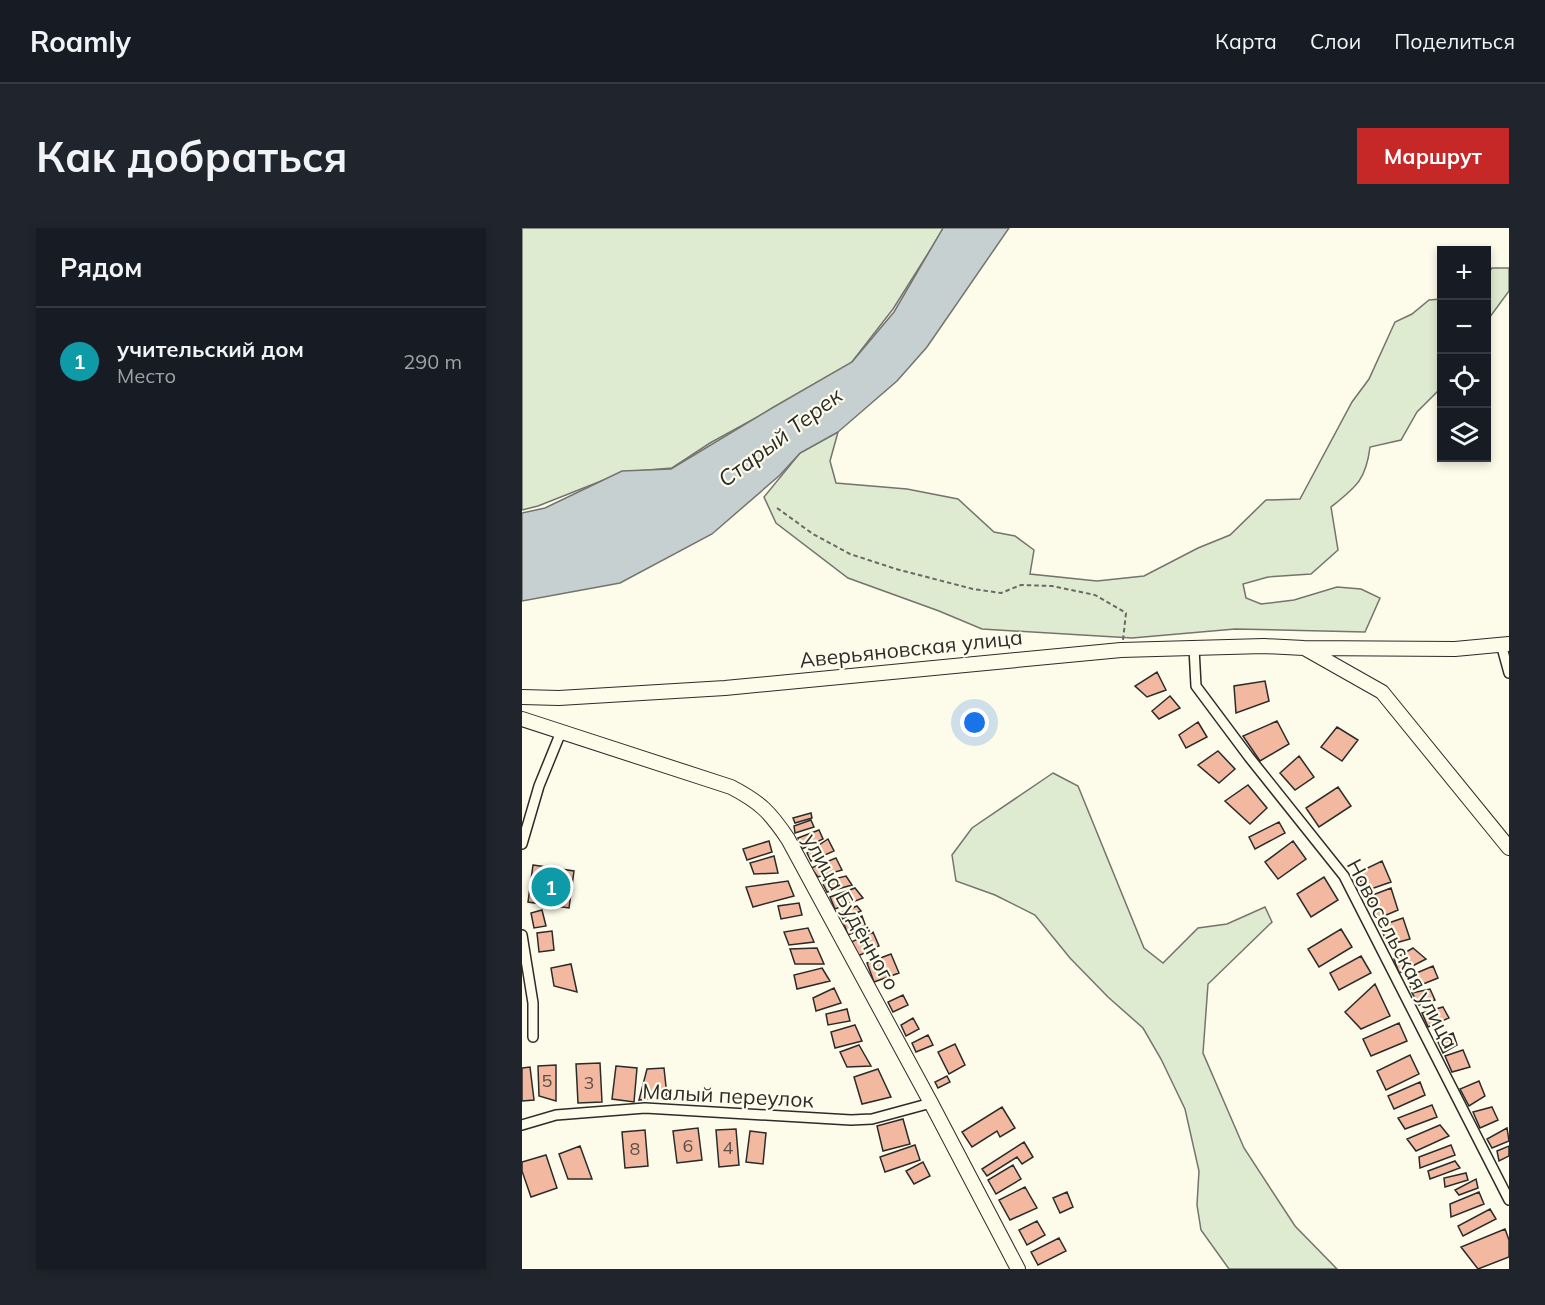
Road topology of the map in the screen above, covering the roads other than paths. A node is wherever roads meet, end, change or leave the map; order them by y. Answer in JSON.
{"nodes":[{"id":1,"x":1505,"y":644,"type":"edge"},
{"id":2,"x":1194,"y":648,"type":"junction"},
{"id":3,"x":1304,"y":648,"type":"junction"},
{"id":4,"x":1509,"y":673,"type":"edge"},
{"id":5,"x":522,"y":697,"type":"edge"},
{"id":6,"x":522,"y":719,"type":"edge"},
{"id":7,"x":561,"y":732,"type":"junction"},
{"id":8,"x":522,"y":844,"type":"edge"},
{"id":9,"x":1509,"y":848,"type":"edge"},
{"id":10,"x":522,"y":935,"type":"edge"},
{"id":11,"x":533,"y":1037,"type":"dead end"},
{"id":12,"x":931,"y":1103,"type":"junction"},
{"id":13,"x":522,"y":1125,"type":"edge"},
{"id":14,"x":1509,"y":1200,"type":"edge"},
{"id":15,"x":1018,"y":1269,"type":"edge"}],
"edges":[{"from":1,"to":3,"type":"street","name":"Аверьяновская улица"},
{"from":1,"to":4,"type":"street"},
{"from":2,"to":3,"type":"street","name":"Аверьяновская улица"},
{"from":2,"to":5,"type":"street","name":"Аверьяновская улица"},
{"from":2,"to":14,"type":"street","name":"Новосельская улица"},
{"from":3,"to":9,"type":"street"},
{"from":6,"to":7,"type":"street","name":"улица Будённого"},
{"from":7,"to":8,"type":"street"},
{"from":7,"to":12,"type":"street","name":"улица Будённого"},
{"from":10,"to":11,"type":"street"},
{"from":12,"to":13,"type":"street","name":"Малый переулок"},
{"from":12,"to":15,"type":"street","name":"улица Будённого"}]}
